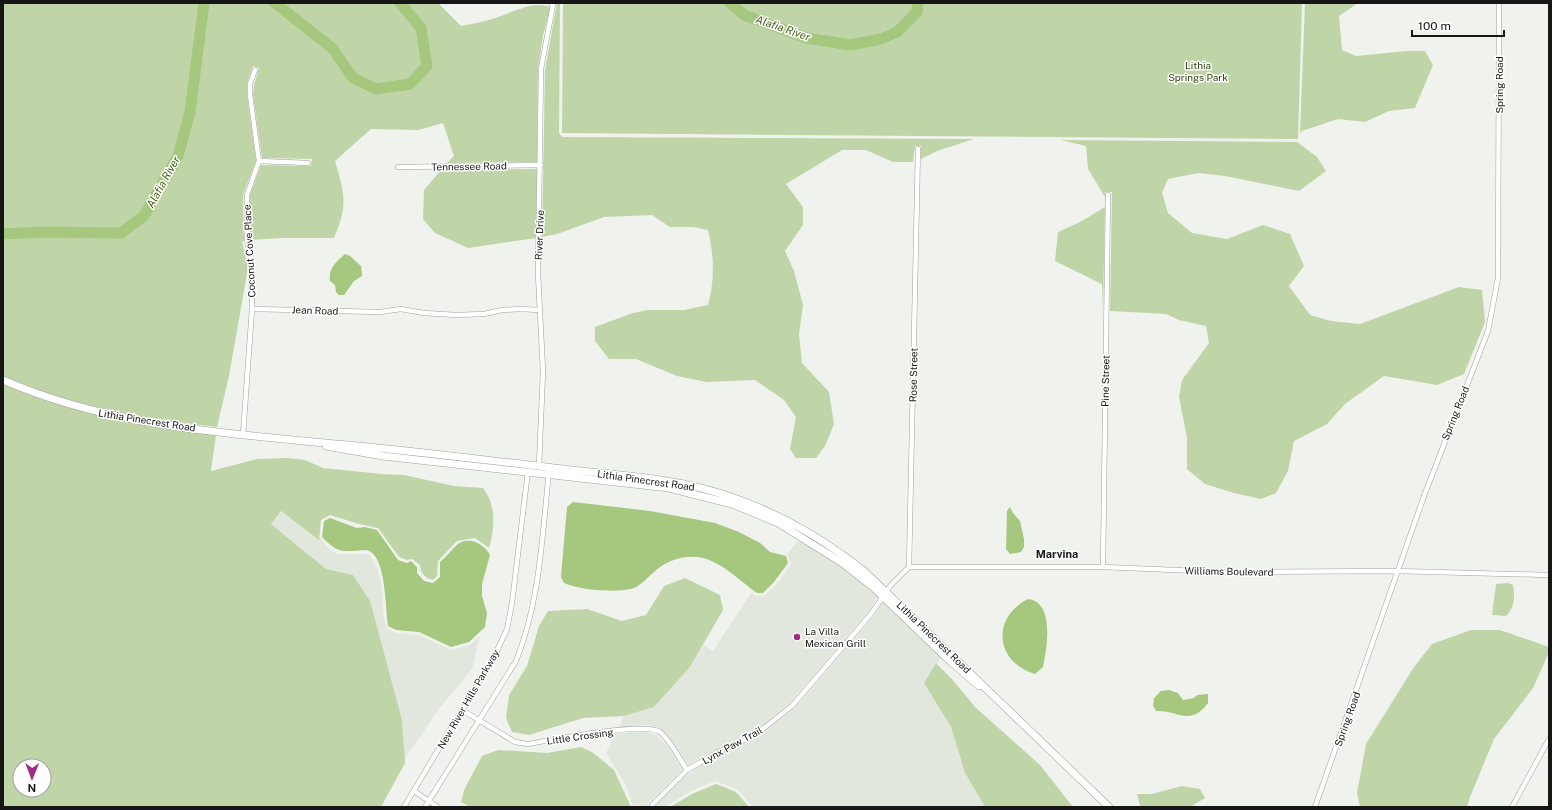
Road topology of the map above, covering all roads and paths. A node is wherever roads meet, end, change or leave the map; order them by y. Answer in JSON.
{"nodes":[{"id":1,"x":1499,"y":3,"type":"edge"},
{"id":2,"x":552,"y":4,"type":"edge"},
{"id":3,"x":255,"y":70,"type":"dead end"},
{"id":4,"x":918,"y":149,"type":"dead end"},
{"id":5,"x":259,"y":161,"type":"junction"},
{"id":6,"x":308,"y":163,"type":"dead end"},
{"id":7,"x":540,"y":165,"type":"junction"},
{"id":8,"x":398,"y":167,"type":"dead end"},
{"id":9,"x":1108,"y":195,"type":"dead end"},
{"id":10,"x":252,"y":309,"type":"junction"},
{"id":11,"x":540,"y":310,"type":"junction"},
{"id":12,"x":3,"y":380,"type":"edge"},
{"id":13,"x":243,"y":435,"type":"junction"},
{"id":14,"x":538,"y":466,"type":"junction"},
{"id":15,"x":528,"y":468,"type":"junction"},
{"id":16,"x":549,"y":471,"type":"junction"},
{"id":17,"x":909,"y":567,"type":"junction"},
{"id":18,"x":1102,"y":567,"type":"junction"},
{"id":19,"x":1397,"y":571,"type":"junction"},
{"id":20,"x":1549,"y":575,"type":"edge"},
{"id":21,"x":884,"y":594,"type":"junction"},
{"id":22,"x":462,"y":710,"type":"junction"},
{"id":23,"x":478,"y":721,"type":"junction"},
{"id":24,"x":1549,"y":739,"type":"edge"},
{"id":25,"x":687,"y":770,"type":"junction"},
{"id":26,"x":414,"y":791,"type":"junction"},
{"id":27,"x":428,"y":801,"type":"junction"},
{"id":28,"x":652,"y":805,"type":"dead end"},
{"id":29,"x":404,"y":807,"type":"edge"},
{"id":30,"x":425,"y":807,"type":"edge"},
{"id":31,"x":438,"y":807,"type":"edge"},
{"id":32,"x":1109,"y":807,"type":"edge"},
{"id":33,"x":1315,"y":807,"type":"edge"},
{"id":34,"x":1512,"y":807,"type":"edge"}],
"edges":[{"from":1,"to":19,"type":"street","name":"Spring Road"},
{"from":2,"to":7,"type":"street","name":"River Drive"},
{"from":3,"to":5,"type":"street","name":"Coconut Cove Place"},
{"from":4,"to":17,"type":"street","name":"Rose Street"},
{"from":5,"to":6,"type":"street"},
{"from":5,"to":10,"type":"street","name":"Coconut Cove Place"},
{"from":7,"to":8,"type":"street","name":"Tennessee Road"},
{"from":7,"to":11,"type":"street","name":"River Drive"},
{"from":9,"to":18,"type":"street","name":"Pine Street"},
{"from":10,"to":11,"type":"street","name":"Jean Road"},
{"from":10,"to":13,"type":"street","name":"Coconut Cove Place"},
{"from":11,"to":14,"type":"street","name":"River Drive"},
{"from":12,"to":13,"type":"main road","name":"Lithia Pinecrest Road"},
{"from":13,"to":15,"type":"main road","name":"Lithia Pinecrest Road"},
{"from":14,"to":15,"type":"main road","name":"Lithia Pinecrest Road"},
{"from":14,"to":16,"type":"main road","name":"Lithia Pinecrest Road"},
{"from":15,"to":16,"type":"main road","name":"Lithia Pinecrest Road"},
{"from":15,"to":22,"type":"street","name":"New River Hills Parkway"},
{"from":16,"to":21,"type":"main road","name":"Lithia Pinecrest Road"},
{"from":16,"to":23,"type":"street","name":"New River Hills Parkway"},
{"from":17,"to":18,"type":"street","name":"Williams Boulevard"},
{"from":17,"to":21,"type":"street"},
{"from":18,"to":19,"type":"street","name":"Williams Boulevard"},
{"from":19,"to":20,"type":"street","name":"Williams Boulevard"},
{"from":19,"to":33,"type":"street","name":"Spring Road"},
{"from":21,"to":25,"type":"street","name":"Lynx Paw Trail"},
{"from":21,"to":32,"type":"main road","name":"Lithia Pinecrest Road"},
{"from":22,"to":23,"type":"street","name":"Little Crossing"},
{"from":22,"to":26,"type":"street","name":"New River Hills Parkway"},
{"from":23,"to":25,"type":"street","name":"Little Crossing"},
{"from":23,"to":27,"type":"street","name":"New River Hills Parkway"},
{"from":24,"to":34,"type":"street"},
{"from":25,"to":28,"type":"street","name":"Lynx Paw Trail"},
{"from":26,"to":27,"type":"street"},
{"from":26,"to":29,"type":"street","name":"New River Hills Parkway"},
{"from":27,"to":30,"type":"street","name":"New River Hills Parkway"},
{"from":27,"to":31,"type":"street"}]}
